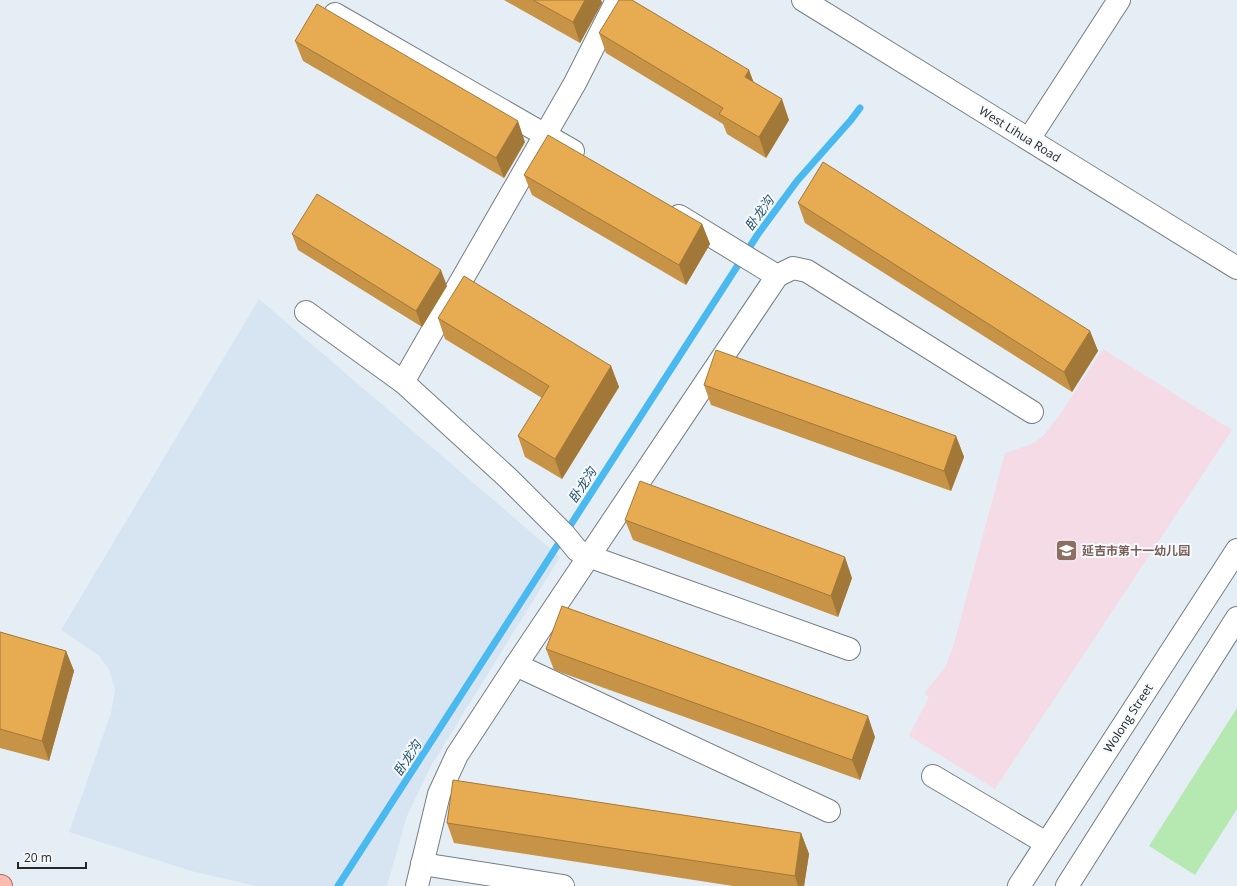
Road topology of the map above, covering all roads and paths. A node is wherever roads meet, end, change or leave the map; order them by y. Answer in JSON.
{"nodes":[{"id":1,"x":617,"y":0,"type":"edge"},
{"id":2,"x":803,"y":0,"type":"edge"},
{"id":3,"x":1119,"y":0,"type":"edge"},
{"id":4,"x":335,"y":14,"type":"edge"},
{"id":5,"x":546,"y":134,"type":"junction"},
{"id":6,"x":1029,"y":139,"type":"junction"},
{"id":7,"x":586,"y":159,"type":"edge"},
{"id":8,"x":661,"y":205,"type":"edge"},
{"id":9,"x":1237,"y":268,"type":"edge"},
{"id":10,"x":777,"y":276,"type":"junction"},
{"id":11,"x":306,"y":312,"type":"dead end"},
{"id":12,"x":403,"y":382,"type":"junction"},
{"id":13,"x":1032,"y":412,"type":"dead end"},
{"id":14,"x":577,"y":547,"type":"junction"},
{"id":15,"x":1237,"y":550,"type":"edge"},
{"id":16,"x":1237,"y":618,"type":"edge"},
{"id":17,"x":849,"y":649,"type":"dead end"},
{"id":18,"x":516,"y":665,"type":"junction"},
{"id":19,"x":933,"y":776,"type":"dead end"},
{"id":20,"x":829,"y":811,"type":"dead end"},
{"id":21,"x":1046,"y":843,"type":"junction"},
{"id":22,"x":422,"y":864,"type":"junction"},
{"id":23,"x":417,"y":886,"type":"edge"},
{"id":24,"x":563,"y":886,"type":"edge"},
{"id":25,"x":1019,"y":886,"type":"edge"},
{"id":26,"x":1067,"y":886,"type":"edge"}],
"edges":[{"from":1,"to":5,"type":"street"},
{"from":2,"to":6,"type":"street","name":"West Lihua Road"},
{"from":3,"to":6,"type":"street"},
{"from":4,"to":5,"type":"street"},
{"from":5,"to":7,"type":"street"},
{"from":5,"to":12,"type":"street"},
{"from":6,"to":9,"type":"street","name":"West Lihua Road"},
{"from":8,"to":10,"type":"street"},
{"from":10,"to":13,"type":"street"},
{"from":10,"to":14,"type":"street"},
{"from":11,"to":12,"type":"street"},
{"from":12,"to":14,"type":"street"},
{"from":14,"to":17,"type":"street"},
{"from":14,"to":18,"type":"street"},
{"from":15,"to":21,"type":"street","name":"Wolong Street"},
{"from":16,"to":26,"type":"street"},
{"from":18,"to":20,"type":"street"},
{"from":18,"to":22,"type":"street"},
{"from":19,"to":21,"type":"street"},
{"from":21,"to":25,"type":"street","name":"Wolong Street"},
{"from":22,"to":23,"type":"street"},
{"from":22,"to":24,"type":"street"}]}
